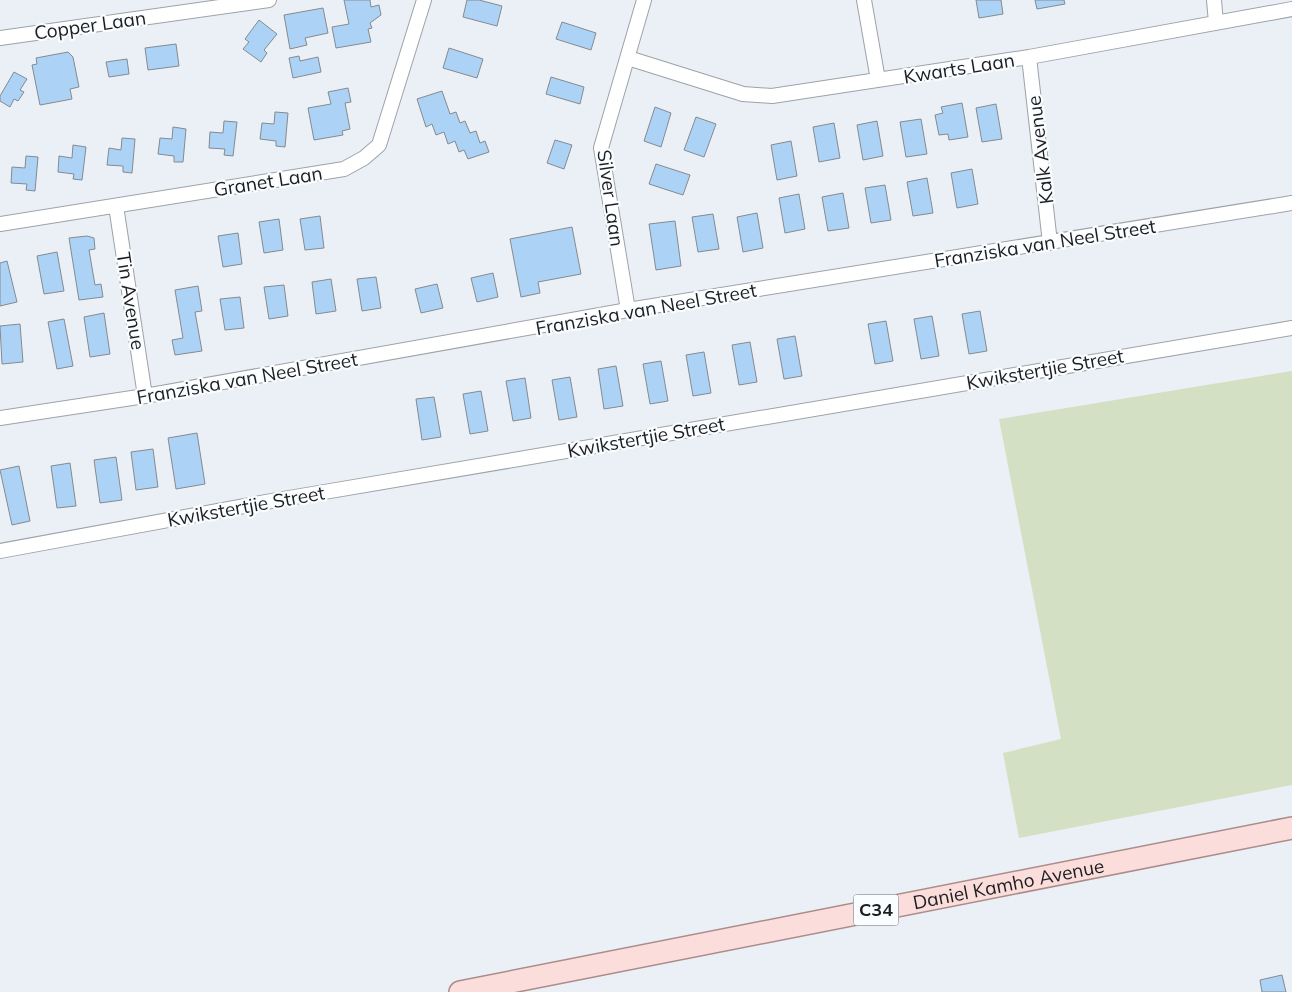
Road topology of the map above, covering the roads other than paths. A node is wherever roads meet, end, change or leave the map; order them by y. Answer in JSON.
{"nodes":[{"id":1,"x":269,"y":0,"type":"edge"},
{"id":2,"x":424,"y":0,"type":"edge"},
{"id":3,"x":644,"y":0,"type":"edge"},
{"id":4,"x":864,"y":0,"type":"edge"},
{"id":5,"x":1214,"y":0,"type":"edge"},
{"id":6,"x":1292,"y":9,"type":"edge"},
{"id":7,"x":1216,"y":23,"type":"junction"},
{"id":8,"x":0,"y":38,"type":"edge"},
{"id":9,"x":1029,"y":57,"type":"junction"},
{"id":10,"x":628,"y":58,"type":"junction"},
{"id":11,"x":878,"y":80,"type":"junction"},
{"id":12,"x":1292,"y":203,"type":"edge"},
{"id":13,"x":116,"y":206,"type":"junction"},
{"id":14,"x":0,"y":224,"type":"edge"},
{"id":15,"x":1050,"y":243,"type":"junction"},
{"id":16,"x":628,"y":310,"type":"junction"},
{"id":17,"x":1292,"y":328,"type":"edge"},
{"id":18,"x":145,"y":396,"type":"junction"},
{"id":19,"x":0,"y":418,"type":"edge"},
{"id":20,"x":0,"y":551,"type":"edge"},
{"id":21,"x":1292,"y":828,"type":"edge"},
{"id":22,"x":460,"y":992,"type":"edge"}],
"edges":[{"from":1,"to":8,"type":"street","name":"Copper Laan"},
{"from":2,"to":13,"type":"street","name":"Granet Laan"},
{"from":3,"to":10,"type":"street","name":"Silver Laan"},
{"from":4,"to":11,"type":"street"},
{"from":5,"to":7,"type":"street"},
{"from":6,"to":7,"type":"street","name":"Kwarts Laan"},
{"from":7,"to":9,"type":"street","name":"Kwarts Laan"},
{"from":9,"to":11,"type":"street","name":"Kwarts Laan"},
{"from":9,"to":15,"type":"street","name":"Kalk Avenue"},
{"from":10,"to":11,"type":"street","name":"Kwarts Laan"},
{"from":10,"to":16,"type":"street","name":"Silver Laan"},
{"from":12,"to":15,"type":"street","name":"Franziska van Neel Street"},
{"from":13,"to":14,"type":"street","name":"Granet Laan"},
{"from":13,"to":18,"type":"street","name":"Tin Avenue"},
{"from":15,"to":16,"type":"street","name":"Franziska van Neel Street"},
{"from":16,"to":18,"type":"street","name":"Franziska van Neel Street"},
{"from":17,"to":20,"type":"street","name":"Kwikstertjie Street"},
{"from":18,"to":19,"type":"street","name":"Franziska van Neel Street"},
{"from":21,"to":22,"type":"main road","name":"Daniel Kamho Avenue","number":"C34"}]}
